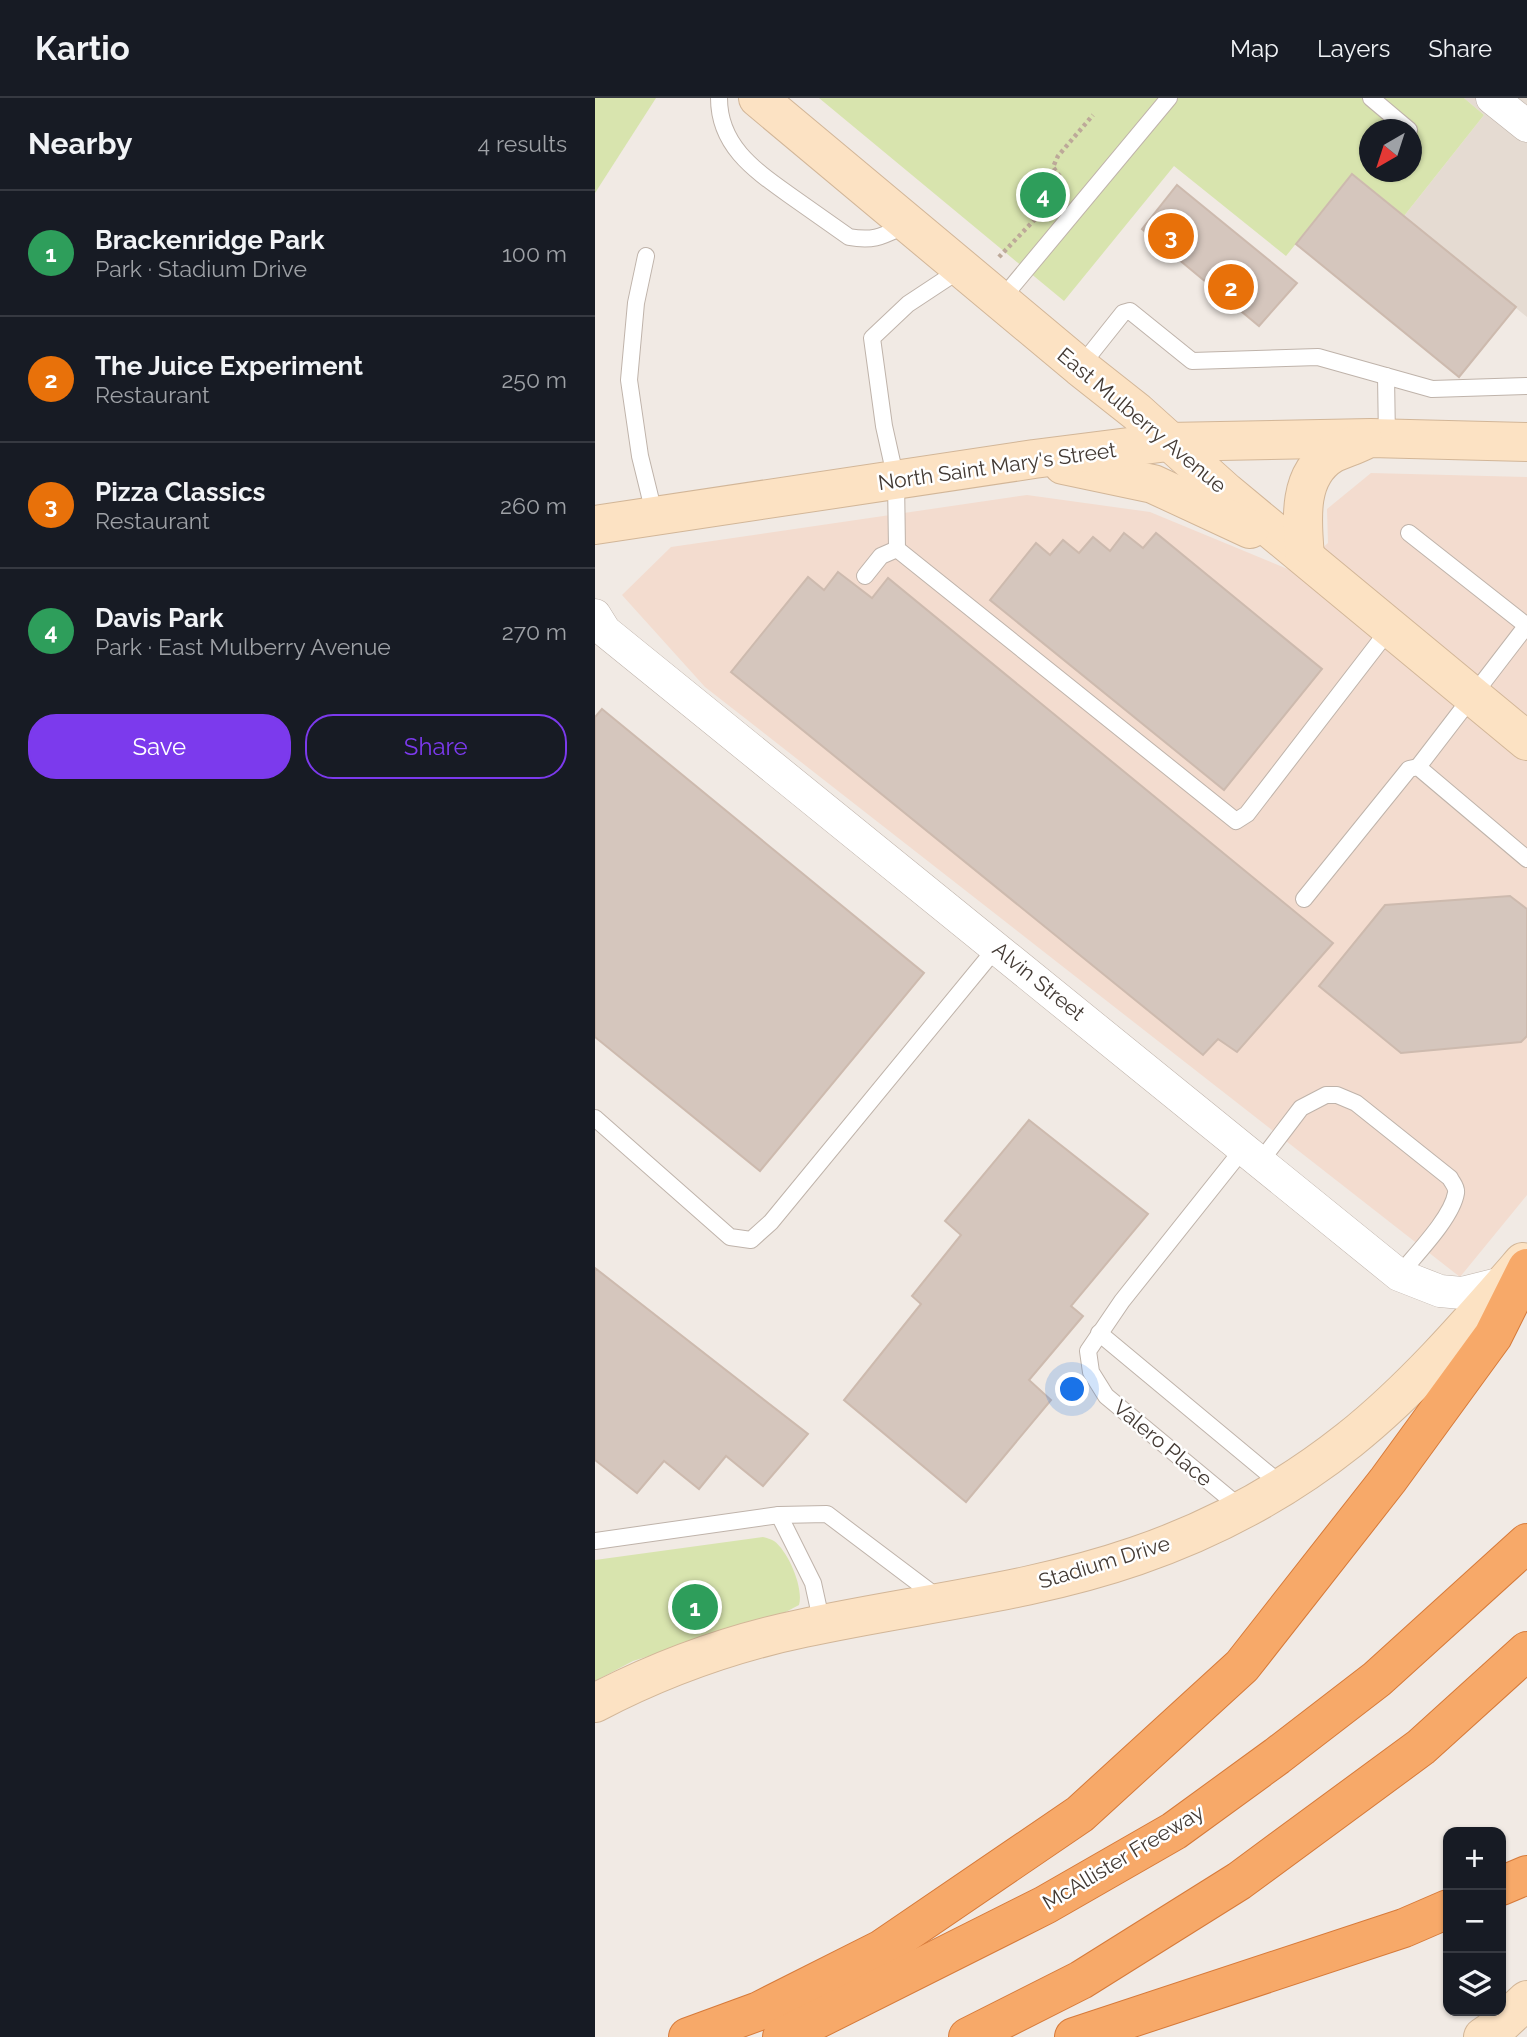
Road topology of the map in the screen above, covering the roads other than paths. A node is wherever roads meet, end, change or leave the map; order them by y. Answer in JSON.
{"nodes":[{"id":1,"x":719,"y":98,"type":"edge"},
{"id":2,"x":758,"y":98,"type":"edge"},
{"id":3,"x":1169,"y":98,"type":"edge"},
{"id":4,"x":1371,"y":98,"type":"edge"},
{"id":5,"x":1492,"y":98,"type":"edge"},
{"id":6,"x":1396,"y":119,"type":"edge"},
{"id":7,"x":1527,"y":126,"type":"edge"},
{"id":8,"x":908,"y":224,"type":"junction"},
{"id":9,"x":646,"y":256,"type":"dead end"},
{"id":10,"x":977,"y":265,"type":"junction"},
{"id":11,"x":1000,"y":301,"type":"junction"},
{"id":12,"x":1080,"y":368,"type":"junction"},
{"id":13,"x":1386,"y":376,"type":"junction"},
{"id":14,"x":1527,"y":386,"type":"edge"},
{"id":15,"x":1379,"y":438,"type":"junction"},
{"id":16,"x":1168,"y":442,"type":"junction"},
{"id":17,"x":1527,"y":442,"type":"edge"},
{"id":18,"x":1034,"y":459,"type":"junction"},
{"id":19,"x":896,"y":480,"type":"junction"},
{"id":20,"x":655,"y":517,"type":"junction"},
{"id":21,"x":595,"y":525,"type":"edge"},
{"id":22,"x":1409,"y":533,"type":"dead end"},
{"id":23,"x":897,"y":549,"type":"junction"},
{"id":24,"x":1305,"y":556,"type":"junction"},
{"id":25,"x":865,"y":576,"type":"dead end"},
{"id":26,"x":1527,"y":625,"type":"edge"},
{"id":27,"x":1391,"y":627,"type":"junction"},
{"id":28,"x":598,"y":630,"type":"edge"},
{"id":29,"x":1473,"y":696,"type":"junction"},
{"id":30,"x":1527,"y":741,"type":"edge"},
{"id":31,"x":1418,"y":767,"type":"junction"},
{"id":32,"x":1527,"y":859,"type":"edge"},
{"id":33,"x":1304,"y":899,"type":"dead end"},
{"id":34,"x":996,"y":947,"type":"junction"},
{"id":35,"x":595,"y":1118,"type":"edge"},
{"id":36,"x":1251,"y":1155,"type":"junction"},
{"id":37,"x":1520,"y":1269,"type":"edge"},
{"id":38,"x":1399,"y":1275,"type":"junction"},
{"id":39,"x":1099,"y":1333,"type":"junction"},
{"id":40,"x":1283,"y":1486,"type":"junction"},
{"id":41,"x":1242,"y":1509,"type":"junction"},
{"id":42,"x":779,"y":1515,"type":"junction"},
{"id":43,"x":596,"y":1540,"type":"edge"},
{"id":44,"x":1527,"y":1543,"type":"edge"},
{"id":45,"x":943,"y":1602,"type":"junction"},
{"id":46,"x":822,"y":1624,"type":"junction"},
{"id":47,"x":1527,"y":1651,"type":"edge"},
{"id":48,"x":595,"y":1703,"type":"edge"},
{"id":49,"x":1527,"y":1875,"type":"edge"},
{"id":50,"x":1506,"y":1884,"type":"edge"},
{"id":51,"x":1443,"y":1911,"type":"edge"},
{"id":52,"x":1527,"y":2000,"type":"edge"},
{"id":53,"x":688,"y":2037,"type":"edge"},
{"id":54,"x":782,"y":2037,"type":"edge"},
{"id":55,"x":968,"y":2037,"type":"edge"},
{"id":56,"x":1073,"y":2037,"type":"edge"},
{"id":57,"x":1483,"y":2037,"type":"edge"}],
"edges":[{"from":1,"to":8,"type":"lane"},
{"from":2,"to":8,"type":"street","name":"East Mulberry Avenue"},
{"from":3,"to":11,"type":"lane"},
{"from":4,"to":6,"type":"lane"},
{"from":5,"to":7,"type":"street"},
{"from":8,"to":10,"type":"street","name":"East Mulberry Avenue"},
{"from":9,"to":20,"type":"lane"},
{"from":10,"to":11,"type":"street","name":"East Mulberry Avenue"},
{"from":10,"to":19,"type":"lane"},
{"from":11,"to":12,"type":"street","name":"East Mulberry Avenue"},
{"from":12,"to":13,"type":"lane"},
{"from":12,"to":16,"type":"street","name":"East Mulberry Avenue"},
{"from":13,"to":14,"type":"lane"},
{"from":13,"to":15,"type":"lane"},
{"from":15,"to":16,"type":"street","name":"North Saint Mary's Street"},
{"from":15,"to":17,"type":"street","name":"North Saint Mary's Street"},
{"from":15,"to":24,"type":"street"},
{"from":16,"to":18,"type":"street","name":"North Saint Mary's Street"},
{"from":16,"to":24,"type":"street","name":"East Mulberry Avenue"},
{"from":18,"to":19,"type":"street","name":"North Saint Mary's Street"},
{"from":18,"to":24,"type":"street"},
{"from":19,"to":20,"type":"street","name":"North Saint Mary's Street"},
{"from":19,"to":23,"type":"lane"},
{"from":20,"to":21,"type":"street","name":"North Saint Mary's Street"},
{"from":22,"to":26,"type":"lane"},
{"from":23,"to":25,"type":"lane"},
{"from":23,"to":27,"type":"lane"},
{"from":24,"to":27,"type":"street","name":"East Mulberry Avenue"},
{"from":26,"to":29,"type":"lane"},
{"from":27,"to":29,"type":"street","name":"East Mulberry Avenue"},
{"from":28,"to":34,"type":"street","name":"Alvin Street"},
{"from":29,"to":30,"type":"street","name":"East Mulberry Avenue"},
{"from":29,"to":31,"type":"lane"},
{"from":31,"to":32,"type":"lane"},
{"from":31,"to":33,"type":"lane"},
{"from":34,"to":35,"type":"lane"},
{"from":34,"to":36,"type":"street","name":"Alvin Street"},
{"from":36,"to":38,"type":"street","name":"Alvin Street"},
{"from":36,"to":38,"type":"lane","name":"Valero Place"},
{"from":36,"to":39,"type":"lane","name":"Valero Place"},
{"from":37,"to":38,"type":"street","name":"Alvin Street"},
{"from":37,"to":40,"type":"street","name":"Stadium Drive"},
{"from":37,"to":53,"type":"highway"},
{"from":39,"to":40,"type":"lane","name":"Valero Place"},
{"from":39,"to":41,"type":"lane","name":"Valero Place"},
{"from":40,"to":41,"type":"street","name":"Stadium Drive"},
{"from":41,"to":45,"type":"street","name":"Stadium Drive"},
{"from":42,"to":43,"type":"lane"},
{"from":42,"to":45,"type":"lane"},
{"from":42,"to":46,"type":"lane"},
{"from":44,"to":54,"type":"highway","name":"McAllister Freeway"},
{"from":45,"to":46,"type":"street","name":"Stadium Drive"},
{"from":46,"to":48,"type":"street","name":"Stadium Drive"},
{"from":47,"to":55,"type":"highway"},
{"from":49,"to":50,"type":"highway"},
{"from":51,"to":56,"type":"highway"},
{"from":52,"to":57,"type":"street"}]}
